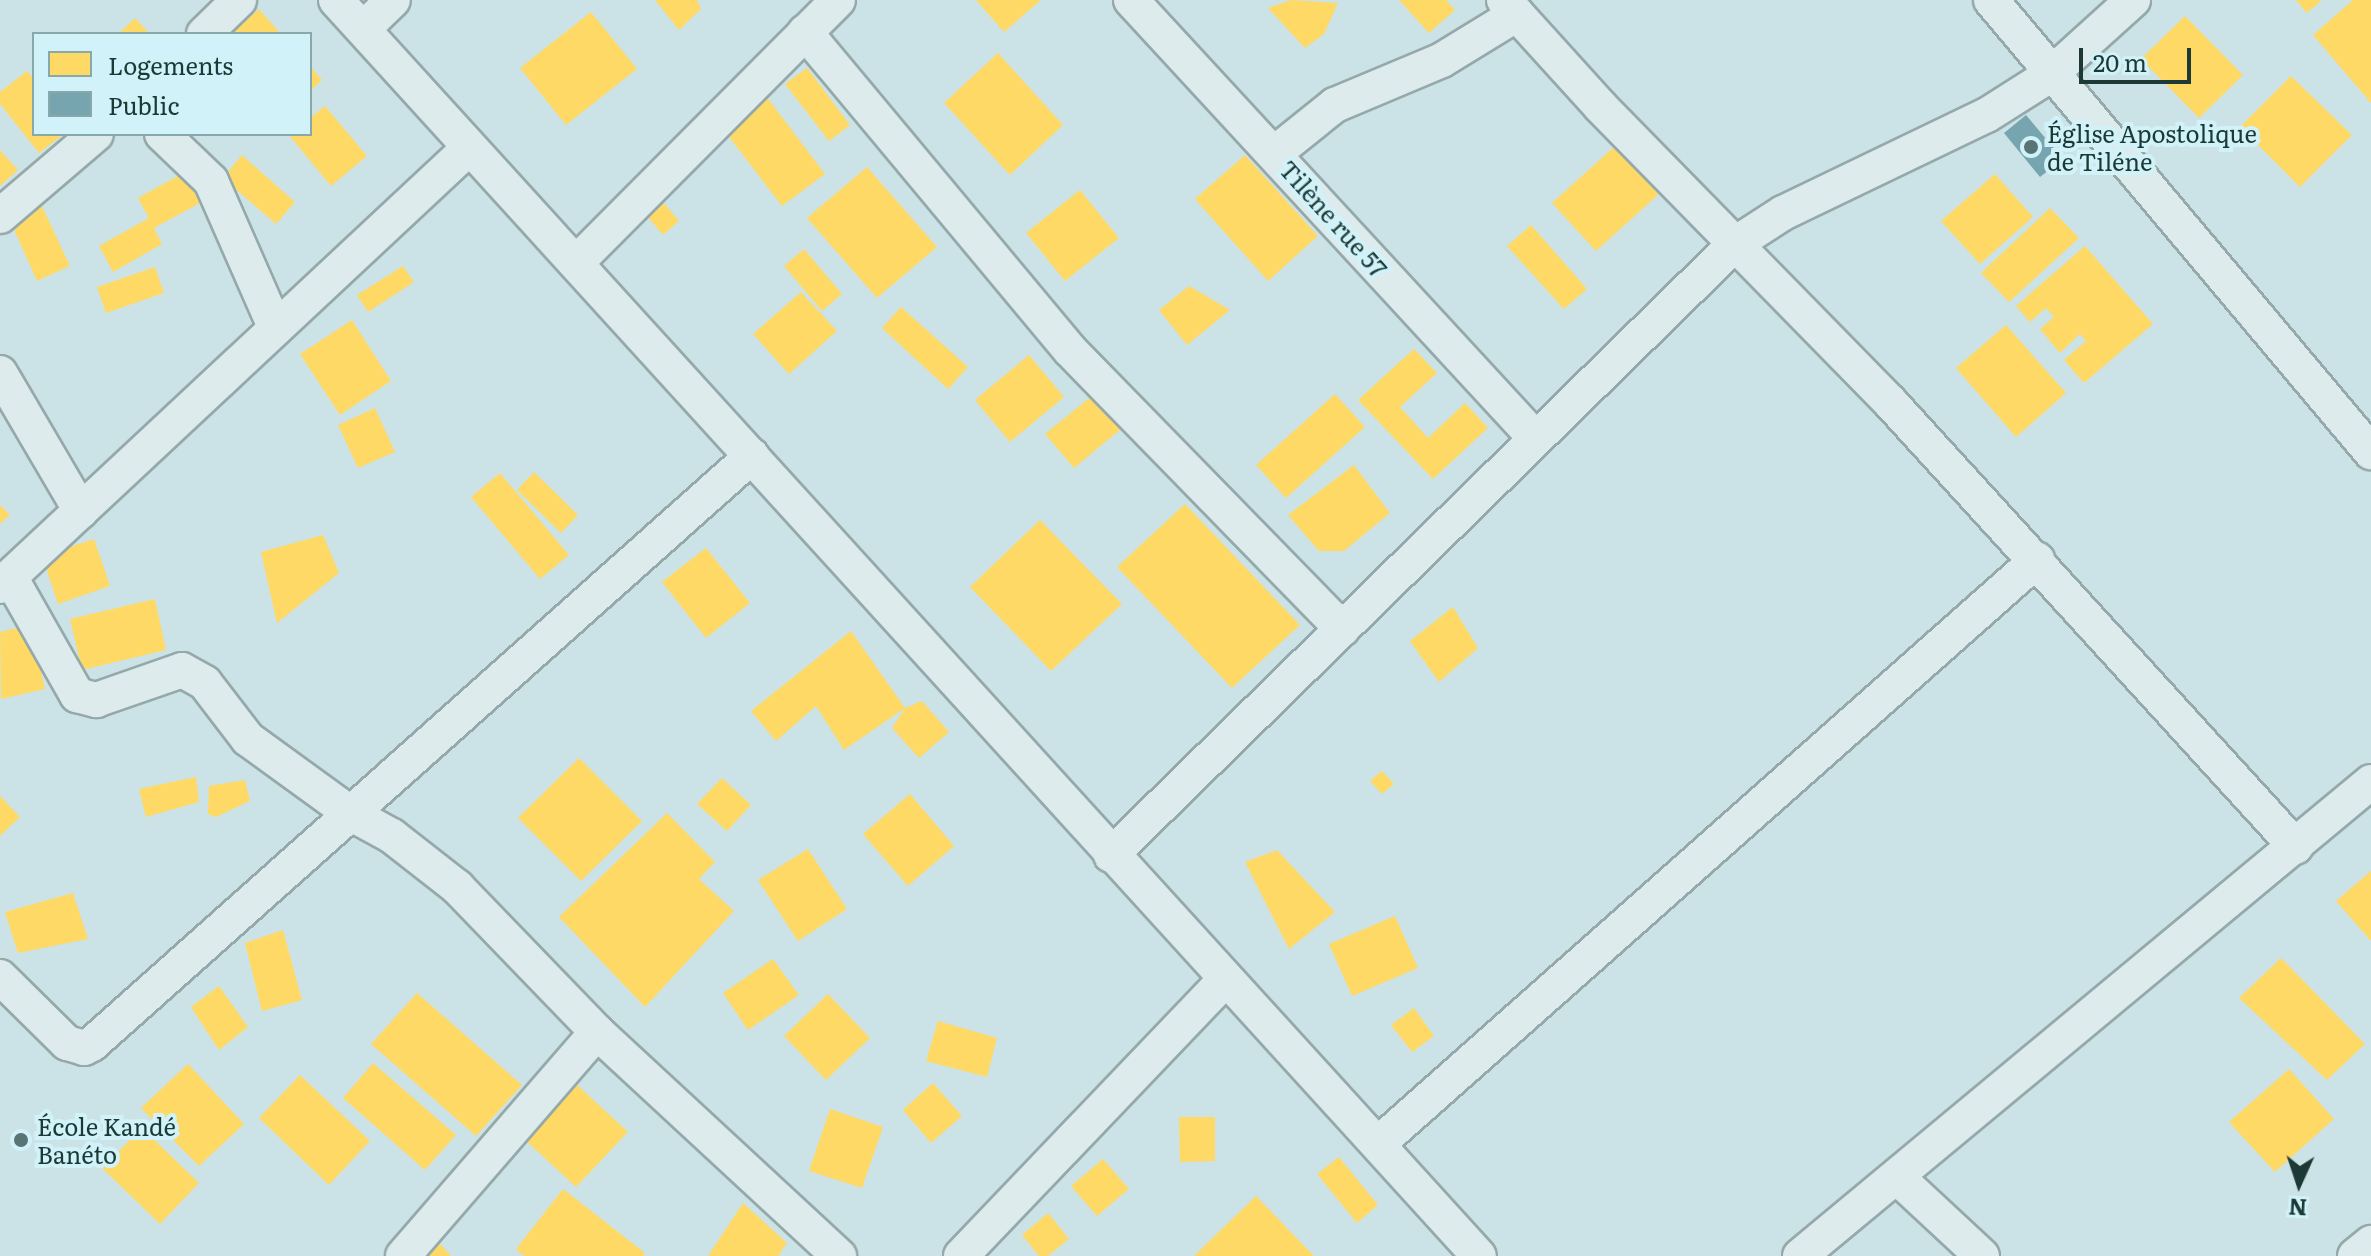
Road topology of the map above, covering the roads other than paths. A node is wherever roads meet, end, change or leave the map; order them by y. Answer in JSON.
{"nodes":[{"id":1,"x":239,"y":0,"type":"edge"},
{"id":2,"x":336,"y":0,"type":"edge"},
{"id":3,"x":393,"y":0,"type":"edge"},
{"id":4,"x":838,"y":0,"type":"edge"},
{"id":5,"x":1131,"y":0,"type":"edge"},
{"id":6,"x":1991,"y":0,"type":"edge"},
{"id":7,"x":2133,"y":0,"type":"edge"},
{"id":8,"x":1510,"y":7,"type":"edge"},
{"id":9,"x":364,"y":28,"type":"junction"},
{"id":10,"x":206,"y":32,"type":"edge"},
{"id":11,"x":805,"y":32,"type":"junction"},
{"id":12,"x":2050,"y":75,"type":"junction"},
{"id":13,"x":94,"y":136,"type":"edge"},
{"id":14,"x":164,"y":136,"type":"edge"},
{"id":15,"x":468,"y":149,"type":"junction"},
{"id":16,"x":1275,"y":153,"type":"junction"},
{"id":17,"x":0,"y":216,"type":"edge"},
{"id":18,"x":1735,"y":244,"type":"junction"},
{"id":19,"x":576,"y":263,"type":"junction"},
{"id":20,"x":275,"y":327,"type":"junction"},
{"id":21,"x":0,"y":373,"type":"edge"},
{"id":22,"x":1535,"y":438,"type":"junction"},
{"id":23,"x":2371,"y":452,"type":"edge"},
{"id":24,"x":752,"y":456,"type":"junction"},
{"id":25,"x":81,"y":511,"type":"junction"},
{"id":26,"x":2037,"y":560,"type":"junction"},
{"id":27,"x":5,"y":582,"type":"edge"},
{"id":28,"x":1342,"y":629,"type":"junction"},
{"id":29,"x":2371,"y":782,"type":"edge"},
{"id":30,"x":350,"y":813,"type":"junction"},
{"id":31,"x":2296,"y":847,"type":"junction"},
{"id":32,"x":1111,"y":855,"type":"junction"},
{"id":33,"x":0,"y":977,"type":"edge"},
{"id":34,"x":1225,"y":980,"type":"junction"},
{"id":35,"x":597,"y":1032,"type":"junction"},
{"id":36,"x":1378,"y":1144,"type":"junction"},
{"id":37,"x":1897,"y":1177,"type":"junction"},
{"id":38,"x":2371,"y":1243,"type":"edge"},
{"id":39,"x":403,"y":1256,"type":"edge"},
{"id":40,"x":839,"y":1256,"type":"edge"},
{"id":41,"x":961,"y":1256,"type":"edge"},
{"id":42,"x":1479,"y":1256,"type":"edge"},
{"id":43,"x":1800,"y":1256,"type":"edge"},
{"id":44,"x":1982,"y":1256,"type":"edge"},
{"id":45,"x":2355,"y":1256,"type":"edge"}],
"edges":[{"from":1,"to":10,"type":"street"},
{"from":2,"to":9,"type":"street"},
{"from":3,"to":9,"type":"street"},
{"from":4,"to":11,"type":"street"},
{"from":5,"to":16,"type":"street","name":"Tilène rue 57"},
{"from":6,"to":12,"type":"street"},
{"from":7,"to":12,"type":"street"},
{"from":8,"to":16,"type":"street"},
{"from":8,"to":18,"type":"street"},
{"from":9,"to":15,"type":"street"},
{"from":11,"to":19,"type":"street"},
{"from":11,"to":28,"type":"street"},
{"from":12,"to":18,"type":"street"},
{"from":12,"to":23,"type":"street"},
{"from":13,"to":17,"type":"street"},
{"from":14,"to":20,"type":"street"},
{"from":15,"to":19,"type":"street"},
{"from":15,"to":20,"type":"street"},
{"from":16,"to":22,"type":"street","name":"Tilène rue 57"},
{"from":18,"to":22,"type":"street"},
{"from":18,"to":26,"type":"street"},
{"from":19,"to":24,"type":"street"},
{"from":20,"to":25,"type":"street"},
{"from":21,"to":25,"type":"street"},
{"from":22,"to":28,"type":"street"},
{"from":24,"to":30,"type":"street"},
{"from":24,"to":32,"type":"street"},
{"from":25,"to":27,"type":"street"},
{"from":26,"to":31,"type":"street"},
{"from":26,"to":36,"type":"street"},
{"from":27,"to":30,"type":"street"},
{"from":28,"to":32,"type":"street"},
{"from":29,"to":31,"type":"street"},
{"from":30,"to":33,"type":"street"},
{"from":30,"to":35,"type":"street"},
{"from":31,"to":37,"type":"street"},
{"from":32,"to":34,"type":"street"},
{"from":34,"to":36,"type":"street"},
{"from":34,"to":41,"type":"street"},
{"from":35,"to":39,"type":"street"},
{"from":35,"to":40,"type":"street"},
{"from":36,"to":42,"type":"street"},
{"from":37,"to":43,"type":"street"},
{"from":37,"to":44,"type":"street"},
{"from":38,"to":45,"type":"street"}]}
